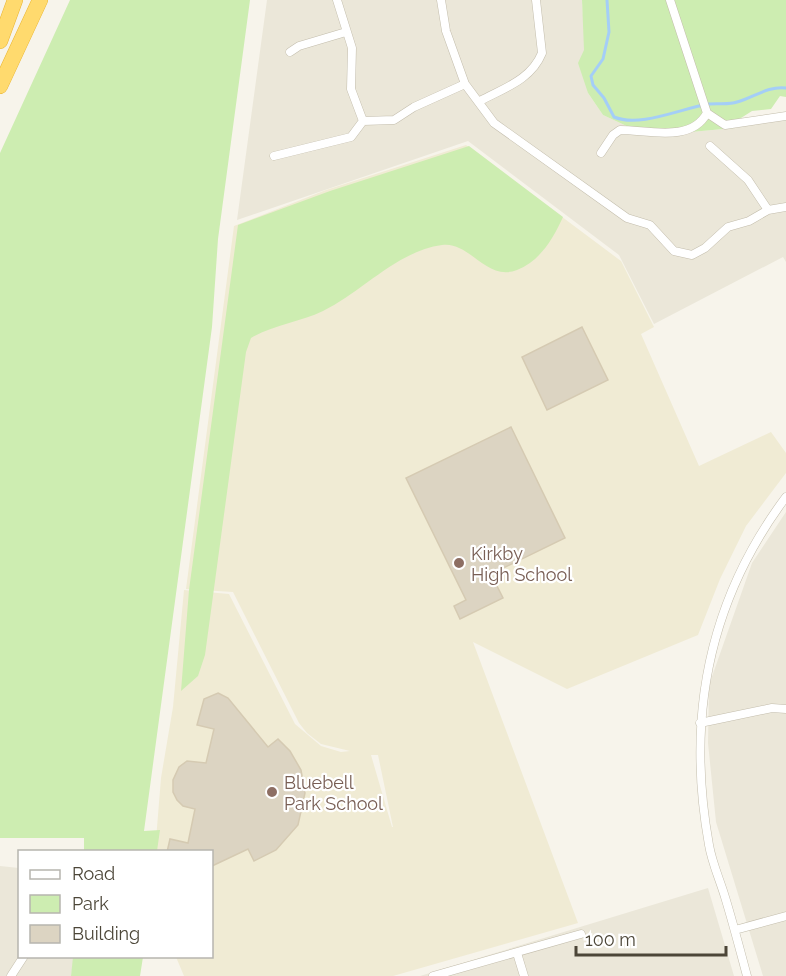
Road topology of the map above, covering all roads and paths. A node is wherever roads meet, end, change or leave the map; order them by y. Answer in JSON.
{"nodes":[{"id":1,"x":15,"y":0,"type":"edge"},
{"id":2,"x":40,"y":0,"type":"edge"},
{"id":3,"x":337,"y":0,"type":"edge"},
{"id":4,"x":441,"y":0,"type":"edge"},
{"id":5,"x":536,"y":0,"type":"edge"},
{"id":6,"x":670,"y":0,"type":"edge"},
{"id":7,"x":346,"y":32,"type":"junction"},
{"id":8,"x":0,"y":41,"type":"edge"},
{"id":9,"x":290,"y":52,"type":"dead end"},
{"id":10,"x":465,"y":84,"type":"junction"},
{"id":11,"x":0,"y":86,"type":"edge"},
{"id":12,"x":480,"y":101,"type":"junction"},
{"id":13,"x":707,"y":113,"type":"junction"},
{"id":14,"x":786,"y":116,"type":"edge"},
{"id":15,"x":363,"y":121,"type":"junction"},
{"id":16,"x":710,"y":146,"type":"dead end"},
{"id":17,"x":601,"y":153,"type":"dead end"},
{"id":18,"x":274,"y":156,"type":"dead end"},
{"id":19,"x":786,"y":207,"type":"edge"},
{"id":20,"x":768,"y":210,"type":"junction"},
{"id":21,"x":786,"y":497,"type":"edge"},
{"id":22,"x":786,"y":709,"type":"edge"},
{"id":23,"x":700,"y":723,"type":"junction"},
{"id":24,"x":786,"y":916,"type":"edge"},
{"id":25,"x":735,"y":930,"type":"junction"},
{"id":26,"x":581,"y":934,"type":"dead end"},
{"id":27,"x":517,"y":953,"type":"junction"},
{"id":28,"x":23,"y":958,"type":"edge"},
{"id":29,"x":11,"y":976,"type":"edge"},
{"id":30,"x":433,"y":976,"type":"edge"},
{"id":31,"x":524,"y":976,"type":"edge"},
{"id":32,"x":747,"y":976,"type":"edge"}],
"edges":[{"from":1,"to":8,"type":"highway"},
{"from":2,"to":11,"type":"highway"},
{"from":3,"to":7,"type":"street"},
{"from":4,"to":10,"type":"street"},
{"from":5,"to":12,"type":"street"},
{"from":6,"to":13,"type":"street"},
{"from":7,"to":9,"type":"street"},
{"from":7,"to":15,"type":"street"},
{"from":10,"to":12,"type":"street"},
{"from":10,"to":15,"type":"street"},
{"from":12,"to":20,"type":"street"},
{"from":13,"to":14,"type":"street"},
{"from":13,"to":17,"type":"street"},
{"from":15,"to":18,"type":"street"},
{"from":16,"to":20,"type":"street"},
{"from":19,"to":20,"type":"street"},
{"from":21,"to":23,"type":"street"},
{"from":22,"to":23,"type":"street"},
{"from":23,"to":25,"type":"street"},
{"from":24,"to":25,"type":"street"},
{"from":25,"to":32,"type":"street"},
{"from":26,"to":27,"type":"street"},
{"from":27,"to":30,"type":"street"},
{"from":27,"to":31,"type":"street"},
{"from":28,"to":29,"type":"street"}]}
